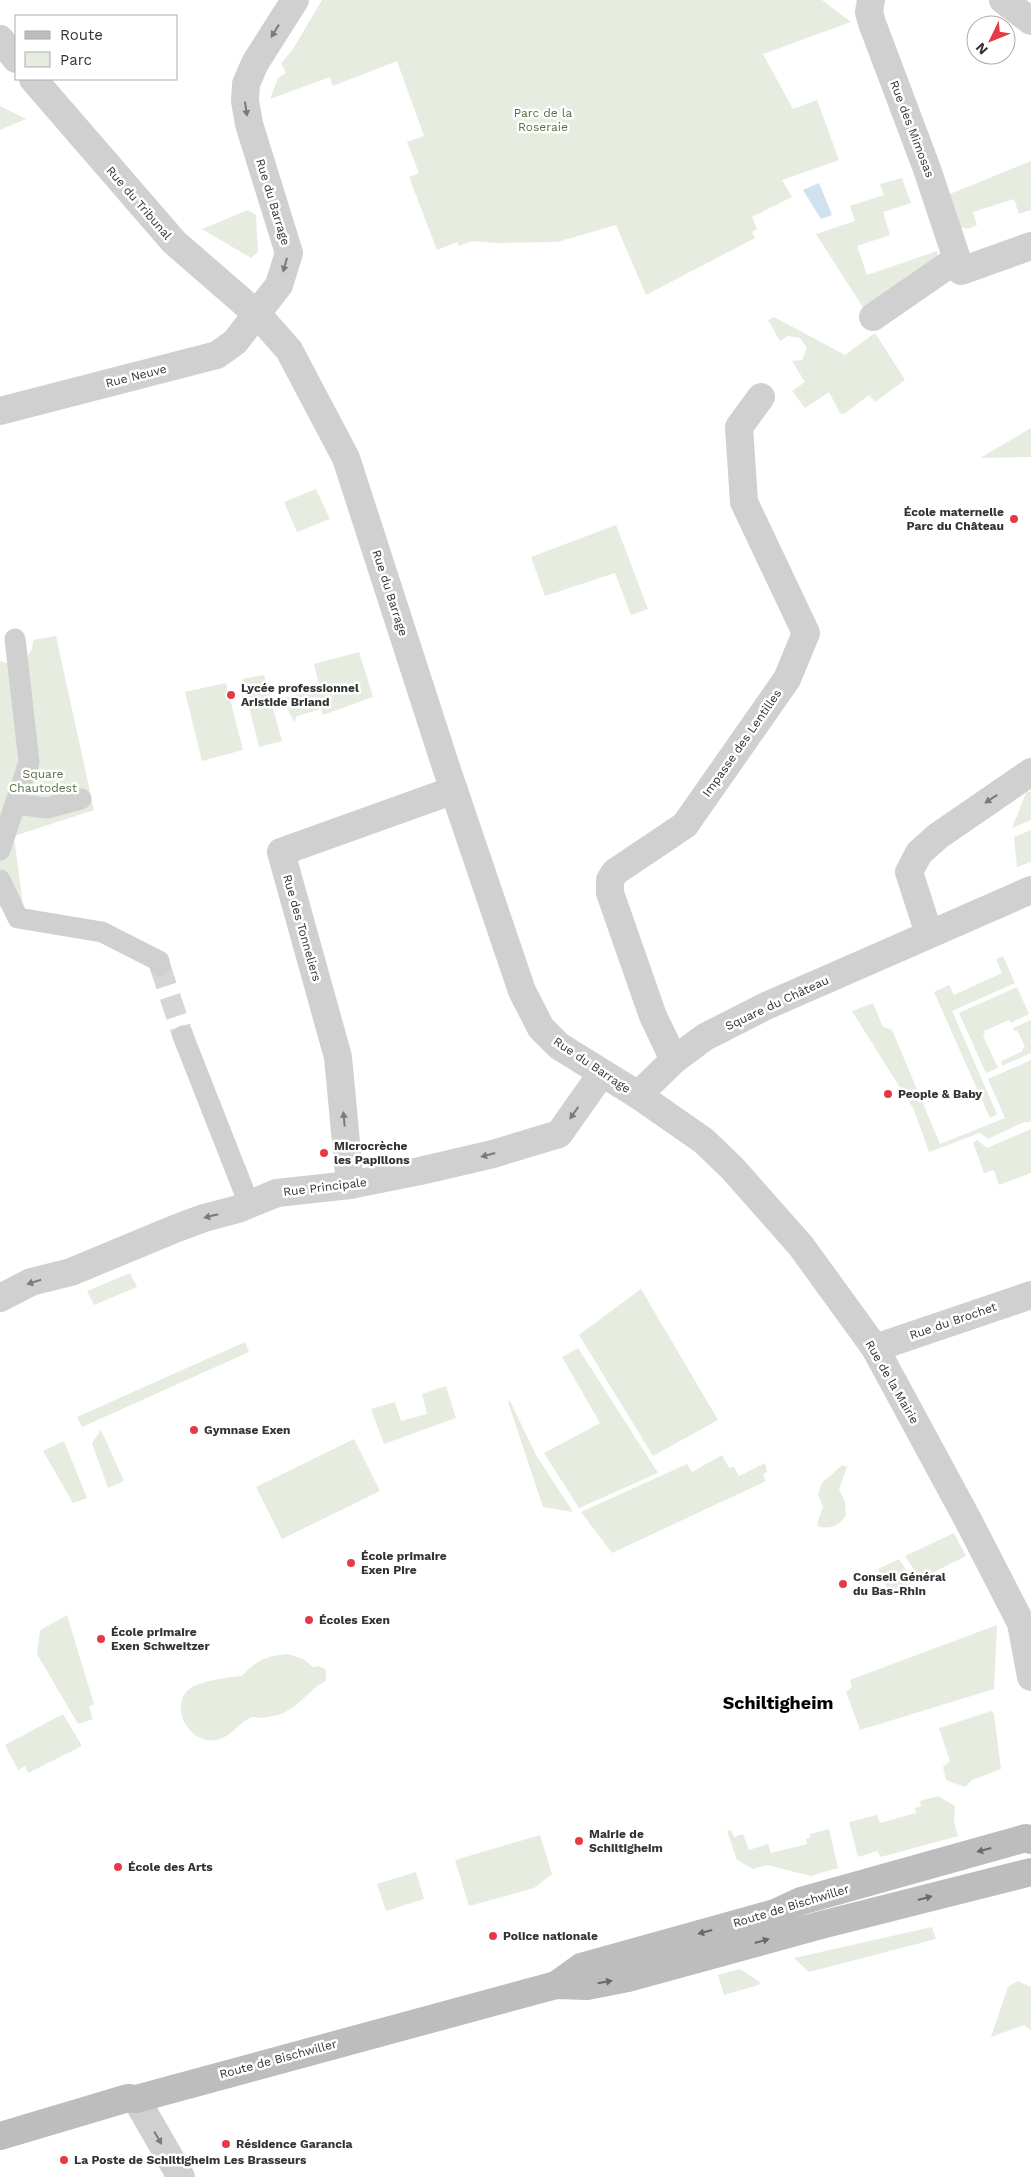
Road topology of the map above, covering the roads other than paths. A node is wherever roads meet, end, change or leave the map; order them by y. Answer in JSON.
{"nodes":[{"id":1,"x":294,"y":0,"type":"edge"},
{"id":2,"x":871,"y":0,"type":"edge"},
{"id":3,"x":1003,"y":0,"type":"edge"},
{"id":4,"x":1031,"y":21,"type":"edge"},
{"id":5,"x":0,"y":39,"type":"edge"},
{"id":6,"x":15,"y":58,"type":"edge"},
{"id":7,"x":34,"y":80,"type":"edge"},
{"id":8,"x":1031,"y":246,"type":"edge"},
{"id":9,"x":957,"y":259,"type":"junction"},
{"id":10,"x":258,"y":315,"type":"junction"},
{"id":11,"x":873,"y":317,"type":"dead end"},
{"id":12,"x":761,"y":397,"type":"dead end"},
{"id":13,"x":0,"y":411,"type":"edge"},
{"id":14,"x":15,"y":639,"type":"dead end"},
{"id":15,"x":1031,"y":772,"type":"edge"},
{"id":16,"x":454,"y":790,"type":"junction"},
{"id":17,"x":81,"y":799,"type":"dead end"},
{"id":18,"x":15,"y":804,"type":"junction"},
{"id":19,"x":0,"y":850,"type":"edge"},
{"id":20,"x":0,"y":880,"type":"edge"},
{"id":21,"x":1031,"y":890,"type":"edge"},
{"id":22,"x":929,"y":934,"type":"junction"},
{"id":23,"x":160,"y":966,"type":"tunnel mouth"},
{"id":24,"x":183,"y":1036,"type":"tunnel mouth"},
{"id":25,"x":674,"y":1060,"type":"junction"},
{"id":26,"x":602,"y":1073,"type":"junction"},
{"id":27,"x":638,"y":1095,"type":"junction"},
{"id":28,"x":350,"y":1185,"type":"junction"},
{"id":29,"x":249,"y":1204,"type":"junction"},
{"id":30,"x":1031,"y":1295,"type":"edge"},
{"id":31,"x":0,"y":1298,"type":"edge"},
{"id":32,"x":875,"y":1348,"type":"junction"},
{"id":33,"x":1031,"y":1677,"type":"edge"},
{"id":34,"x":1031,"y":1840,"type":"edge"},
{"id":35,"x":1031,"y":1872,"type":"edge"},
{"id":36,"x":556,"y":1985,"type":"junction"},
{"id":37,"x":136,"y":2099,"type":"junction"},
{"id":38,"x":0,"y":2136,"type":"edge"},
{"id":39,"x":181,"y":2177,"type":"edge"}],
"edges":[{"from":1,"to":10,"type":"street","name":"Rue du Barrage","one_way":true},
{"from":2,"to":9,"type":"street","name":"Rue des Mimosas"},
{"from":3,"to":4,"type":"street"},
{"from":5,"to":6,"type":"street"},
{"from":7,"to":10,"type":"street","name":"Rue du Tribunal"},
{"from":8,"to":9,"type":"street"},
{"from":9,"to":11,"type":"street"},
{"from":10,"to":13,"type":"street","name":"Rue Neuve"},
{"from":10,"to":16,"type":"street","name":"Rue du Barrage"},
{"from":12,"to":25,"type":"street","name":"Impasse des Lentilles"},
{"from":14,"to":18,"type":"street"},
{"from":15,"to":22,"type":"street","one_way":true},
{"from":16,"to":26,"type":"street","name":"Rue du Barrage"},
{"from":28,"to":16,"type":"street","name":"Rue des Tonneliers","one_way":true},
{"from":17,"to":18,"type":"street"},
{"from":18,"to":19,"type":"street"},
{"from":20,"to":23,"type":"street"},
{"from":21,"to":22,"type":"street","name":"Square du Château"},
{"from":22,"to":25,"type":"street","name":"Square du Château"},
{"from":24,"to":29,"type":"street"},
{"from":25,"to":27,"type":"street","name":"Square du Château"},
{"from":26,"to":27,"type":"street","name":"Rue du Barrage"},
{"from":26,"to":28,"type":"street","name":"Rue Principale","one_way":true},
{"from":27,"to":32,"type":"street","name":"Rue de la Mairie"},
{"from":28,"to":29,"type":"street","name":"Rue Principale"},
{"from":29,"to":31,"type":"street","name":"Rue Principale","one_way":true},
{"from":30,"to":32,"type":"street","name":"Rue du Brochet"},
{"from":32,"to":33,"type":"street","name":"Rue de la Mairie"},
{"from":34,"to":36,"type":"main road","name":"Route de Bischwiller","one_way":true},
{"from":36,"to":35,"type":"main road","name":"Route de Bischwiller","one_way":true},
{"from":36,"to":37,"type":"main road","name":"Route de Bischwiller"},
{"from":37,"to":38,"type":"main road","name":"Route de Bischwiller"},
{"from":37,"to":39,"type":"street","one_way":true}]}
